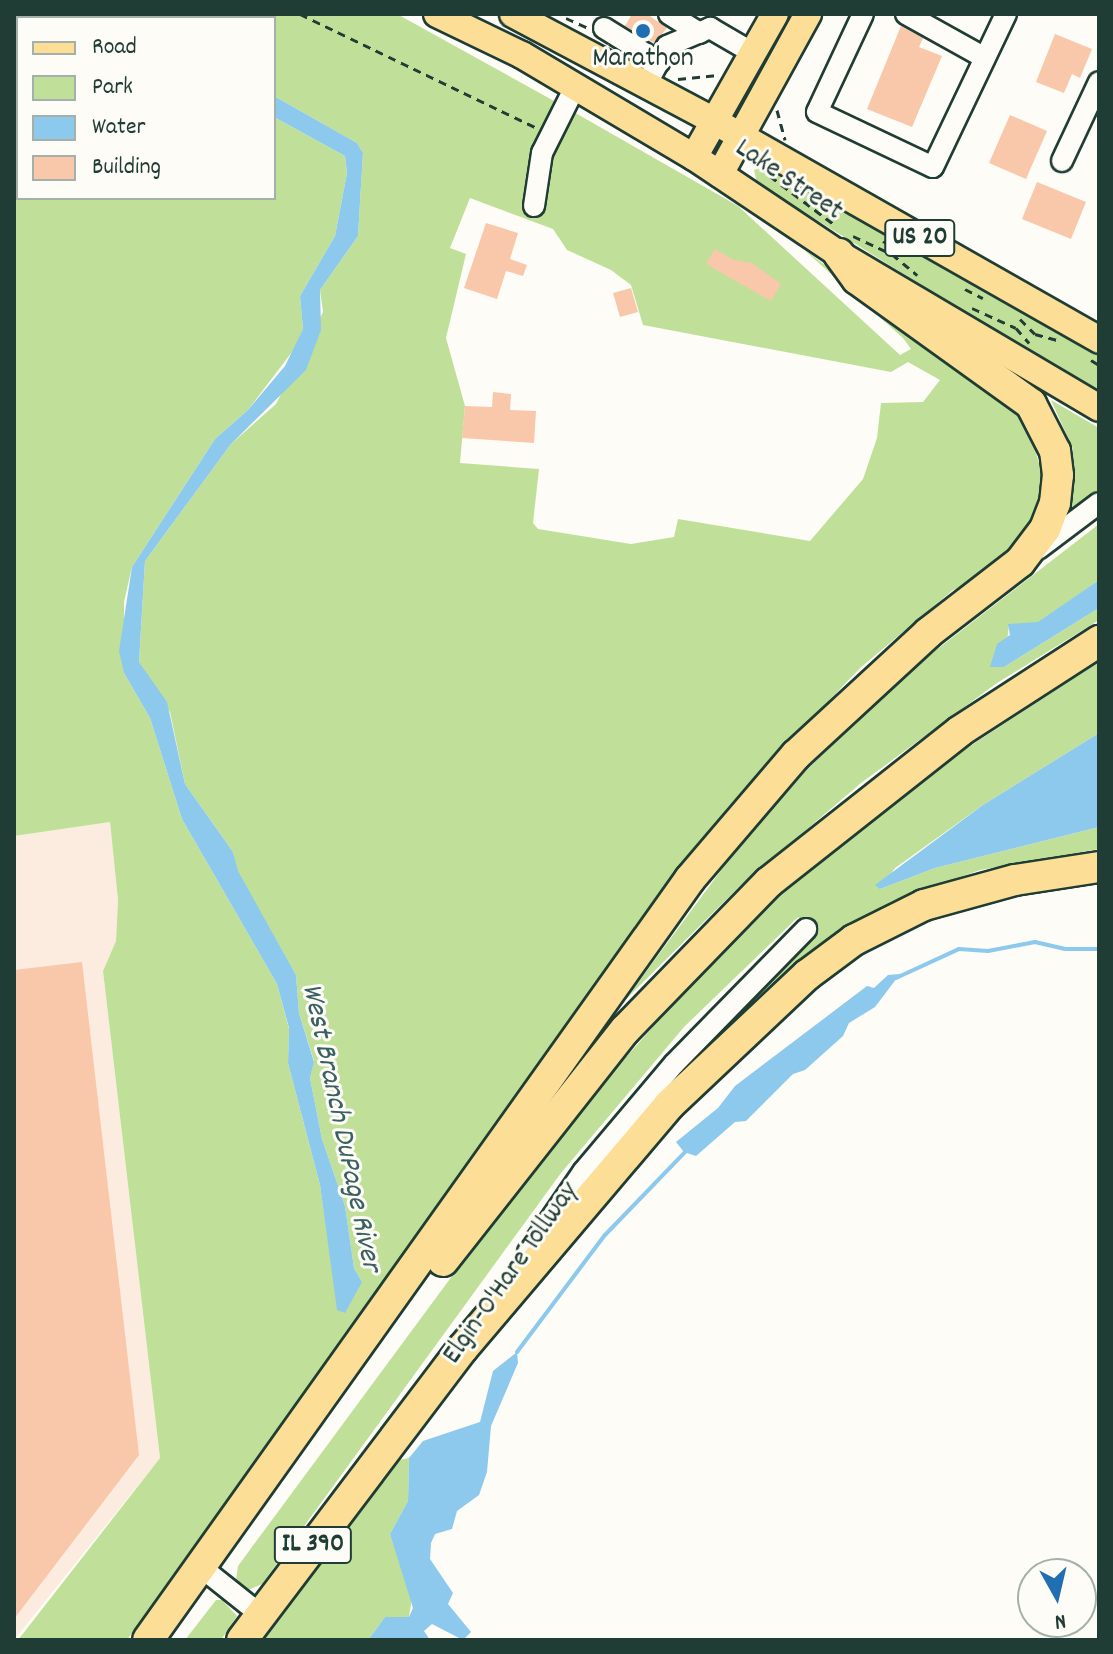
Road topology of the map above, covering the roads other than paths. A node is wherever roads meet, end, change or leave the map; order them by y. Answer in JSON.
{"nodes":[{"id":1,"x":437,"y":14,"type":"edge"},
{"id":2,"x":513,"y":14,"type":"edge"},
{"id":3,"x":669,"y":14,"type":"edge"},
{"id":4,"x":775,"y":14,"type":"edge"},
{"id":5,"x":808,"y":14,"type":"edge"},
{"id":6,"x":863,"y":14,"type":"edge"},
{"id":7,"x":906,"y":14,"type":"edge"},
{"id":8,"x":1004,"y":15,"type":"edge"},
{"id":9,"x":599,"y":31,"type":"edge"},
{"id":10,"x":700,"y":33,"type":"junction"},
{"id":11,"x":753,"y":53,"type":"junction"},
{"id":12,"x":985,"y":58,"type":"junction"},
{"id":13,"x":657,"y":73,"type":"junction"},
{"id":14,"x":1099,"y":82,"type":"edge"},
{"id":15,"x":575,"y":87,"type":"junction"},
{"id":16,"x":716,"y":122,"type":"junction"},
{"id":17,"x":741,"y":136,"type":"junction"},
{"id":18,"x":694,"y":157,"type":"junction"},
{"id":19,"x":1062,"y":161,"type":"dead end"},
{"id":20,"x":720,"y":174,"type":"junction"},
{"id":21,"x":534,"y":206,"type":"dead end"},
{"id":22,"x":843,"y":239,"type":"junction"},
{"id":23,"x":1099,"y":340,"type":"edge"},
{"id":24,"x":1099,"y":408,"type":"edge"},
{"id":25,"x":1099,"y":503,"type":"edge"},
{"id":26,"x":1020,"y":562,"type":"junction"},
{"id":27,"x":1099,"y":641,"type":"edge"},
{"id":28,"x":1099,"y":867,"type":"edge"},
{"id":29,"x":806,"y":929,"type":"dead end"},
{"id":30,"x":463,"y":1348,"type":"junction"},
{"id":31,"x":212,"y":1576,"type":"junction"},
{"id":32,"x":261,"y":1615,"type":"junction"},
{"id":33,"x":148,"y":1640,"type":"edge"},
{"id":34,"x":165,"y":1640,"type":"edge"},
{"id":35,"x":242,"y":1640,"type":"edge"}],
"edges":[{"from":1,"to":15,"type":"main road","name":"Lake Street","number":"US 20"},
{"from":2,"to":9,"type":"main road","name":"Lake Street","number":"US 20"},
{"from":3,"to":10,"type":"street"},
{"from":4,"to":11,"type":"main road"},
{"from":5,"to":17,"type":"main road"},
{"from":6,"to":12,"type":"street"},
{"from":7,"to":12,"type":"street"},
{"from":8,"to":12,"type":"street"},
{"from":9,"to":13,"type":"main road","name":"Lake Street","number":"US 20"},
{"from":10,"to":11,"type":"street"},
{"from":10,"to":13,"type":"street"},
{"from":11,"to":16,"type":"main road"},
{"from":13,"to":16,"type":"main road","name":"Lake Street","number":"US 20"},
{"from":14,"to":19,"type":"street"},
{"from":15,"to":18,"type":"main road","name":"Lake Street","number":"US 20"},
{"from":15,"to":21,"type":"street"},
{"from":16,"to":17,"type":"main road","name":"Lake Street","number":"US 20"},
{"from":16,"to":18,"type":"main road"},
{"from":17,"to":20,"type":"main road"},
{"from":17,"to":23,"type":"main road","name":"Lake Street","number":"US 20"},
{"from":18,"to":20,"type":"main road","name":"Lake Street","number":"US 20"},
{"from":20,"to":22,"type":"main road","name":"Lake Street","number":"US 20"},
{"from":22,"to":24,"type":"main road","name":"Lake Street","number":"US 20"},
{"from":22,"to":26,"type":"highway"},
{"from":25,"to":26,"type":"street"},
{"from":26,"to":33,"type":"highway"},
{"from":27,"to":31,"type":"highway"},
{"from":28,"to":30,"type":"highway"},
{"from":29,"to":30,"type":"street","name":"Elgin-O'Hare Tollway"},
{"from":30,"to":32,"type":"highway","name":"Elgin-O'Hare Tollway","number":"IL 390"},
{"from":31,"to":32,"type":"street"},
{"from":31,"to":34,"type":"highway"},
{"from":32,"to":35,"type":"highway","name":"Elgin-O'Hare Tollway","number":"IL 390"}]}
